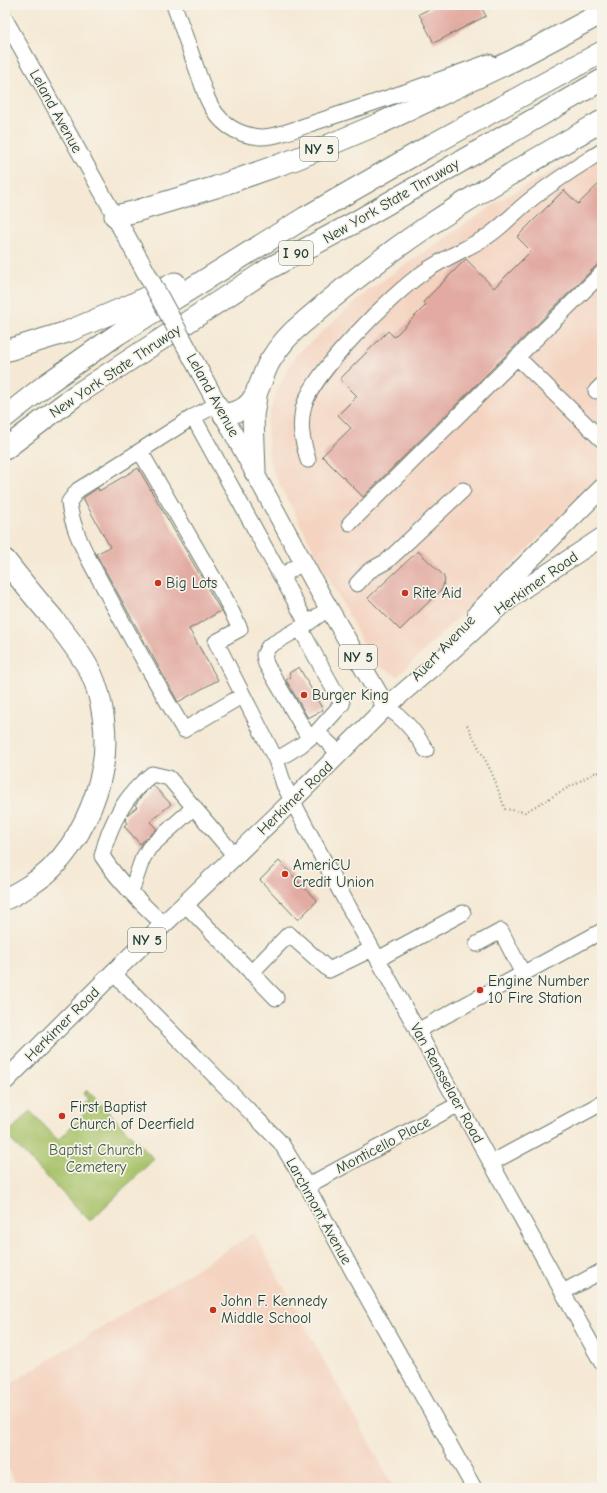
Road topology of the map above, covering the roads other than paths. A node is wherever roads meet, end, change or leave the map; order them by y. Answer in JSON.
{"nodes":[{"id":1,"x":174,"y":5,"type":"edge"},
{"id":2,"x":602,"y":13,"type":"edge"},
{"id":3,"x":8,"y":24,"type":"edge"},
{"id":4,"x":563,"y":34,"type":"junction"},
{"id":5,"x":602,"y":52,"type":"edge"},
{"id":6,"x":602,"y":80,"type":"edge"},
{"id":7,"x":602,"y":121,"type":"edge"},
{"id":8,"x":602,"y":151,"type":"edge"},
{"id":9,"x":115,"y":216,"type":"junction"},
{"id":10,"x":306,"y":217,"type":"junction"},
{"id":11,"x":602,"y":273,"type":"edge"},
{"id":12,"x":5,"y":351,"type":"edge"},
{"id":13,"x":517,"y":357,"type":"junction"},
{"id":14,"x":257,"y":390,"type":"junction"},
{"id":15,"x":221,"y":410,"type":"junction"},
{"id":16,"x":5,"y":417,"type":"edge"},
{"id":17,"x":193,"y":417,"type":"junction"},
{"id":18,"x":602,"y":440,"type":"edge"},
{"id":19,"x":5,"y":449,"type":"edge"},
{"id":20,"x":140,"y":451,"type":"junction"},
{"id":21,"x":308,"y":460,"type":"dead end"},
{"id":22,"x":255,"y":472,"type":"junction"},
{"id":23,"x":602,"y":488,"type":"edge"},
{"id":24,"x":463,"y":490,"type":"dead end"},
{"id":25,"x":350,"y":523,"type":"dead end"},
{"id":26,"x":602,"y":536,"type":"edge"},
{"id":27,"x":5,"y":560,"type":"edge"},
{"id":28,"x":303,"y":562,"type":"junction"},
{"id":29,"x":5,"y":573,"type":"edge"},
{"id":30,"x":282,"y":576,"type":"junction"},
{"id":31,"x":356,"y":584,"type":"dead end"},
{"id":32,"x":329,"y":608,"type":"junction"},
{"id":33,"x":303,"y":626,"type":"junction"},
{"id":34,"x":243,"y":695,"type":"junction"},
{"id":35,"x":386,"y":707,"type":"junction"},
{"id":36,"x":313,"y":735,"type":"junction"},
{"id":37,"x":426,"y":750,"type":"dead end"},
{"id":38,"x":340,"y":754,"type":"junction"},
{"id":39,"x":276,"y":760,"type":"junction"},
{"id":40,"x":292,"y":801,"type":"junction"},
{"id":41,"x":194,"y":807,"type":"junction"},
{"id":42,"x":235,"y":856,"type":"junction"},
{"id":43,"x":5,"y":889,"type":"edge"},
{"id":44,"x":131,"y":892,"type":"junction"},
{"id":45,"x":5,"y":898,"type":"edge"},
{"id":46,"x":184,"y":904,"type":"junction"},
{"id":47,"x":463,"y":913,"type":"dead end"},
{"id":48,"x":163,"y":924,"type":"junction"},
{"id":49,"x":602,"y":931,"type":"edge"},
{"id":50,"x":477,"y":944,"type":"dead end"},
{"id":51,"x":375,"y":954,"type":"junction"},
{"id":52,"x":112,"y":973,"type":"junction"},
{"id":53,"x":251,"y":973,"type":"junction"},
{"id":54,"x":523,"y":974,"type":"junction"},
{"id":55,"x":276,"y":998,"type":"dead end"},
{"id":56,"x":418,"y":1031,"type":"junction"},
{"id":57,"x":5,"y":1081,"type":"edge"},
{"id":58,"x":602,"y":1103,"type":"edge"},
{"id":59,"x":459,"y":1104,"type":"junction"},
{"id":60,"x":491,"y":1163,"type":"junction"},
{"id":61,"x":307,"y":1186,"type":"junction"},
{"id":62,"x":602,"y":1271,"type":"edge"},
{"id":63,"x":563,"y":1292,"type":"junction"},
{"id":64,"x":602,"y":1364,"type":"edge"},
{"id":65,"x":474,"y":1488,"type":"edge"}],
"edges":[{"from":1,"to":4,"type":"street"},
{"from":2,"to":4,"type":"highway","number":"NY 5"},
{"from":3,"to":9,"type":"street","name":"Leland Avenue"},
{"from":4,"to":9,"type":"highway","number":"NY 5"},
{"from":5,"to":10,"type":"highway","name":"New York State Thruway","number":"I 90"},
{"from":6,"to":19,"type":"highway","name":"New York State Thruway","number":"I 90"},
{"from":7,"to":14,"type":"highway","number":"NY 5"},
{"from":8,"to":21,"type":"street"},
{"from":9,"to":15,"type":"main road","name":"Leland Avenue","number":"NY 5","bridge":true},
{"from":10,"to":12,"type":"highway"},
{"from":10,"to":16,"type":"highway","name":"New York State Thruway","number":"I 90"},
{"from":11,"to":13,"type":"street"},
{"from":13,"to":18,"type":"street"},
{"from":13,"to":25,"type":"street"},
{"from":14,"to":15,"type":"highway"},
{"from":14,"to":22,"type":"highway","number":"NY 5"},
{"from":15,"to":17,"type":"street"},
{"from":15,"to":22,"type":"main road","name":"Leland Avenue","number":"NY 5"},
{"from":17,"to":20,"type":"street"},
{"from":17,"to":30,"type":"street"},
{"from":20,"to":34,"type":"street","name":"Van Rensselaer Road"},
{"from":20,"to":34,"type":"street"},
{"from":22,"to":28,"type":"main road","name":"Leland Avenue","number":"NY 5"},
{"from":23,"to":35,"type":"main road","name":"Auert Avenue"},
{"from":24,"to":31,"type":"street"},
{"from":26,"to":35,"type":"main road","name":"Herkimer Road"},
{"from":27,"to":45,"type":"highway"},
{"from":28,"to":30,"type":"street"},
{"from":28,"to":32,"type":"main road","name":"Leland Avenue","number":"NY 5"},
{"from":29,"to":43,"type":"highway"},
{"from":30,"to":33,"type":"street"},
{"from":32,"to":33,"type":"street"},
{"from":32,"to":35,"type":"main road","name":"Leland Avenue","number":"NY 5"},
{"from":33,"to":36,"type":"street"},
{"from":33,"to":36,"type":"street"},
{"from":34,"to":39,"type":"street","name":"Van Rensselaer Road"},
{"from":35,"to":37,"type":"street"},
{"from":35,"to":38,"type":"main road","name":"Herkimer Road","number":"NY 5"},
{"from":36,"to":38,"type":"street"},
{"from":36,"to":39,"type":"street"},
{"from":38,"to":40,"type":"main road","name":"Herkimer Road","number":"NY 5"},
{"from":39,"to":40,"type":"street","name":"Van Rensselaer Road"},
{"from":40,"to":42,"type":"main road","name":"Herkimer Road","number":"NY 5"},
{"from":40,"to":51,"type":"street","name":"Van Rensselaer Road"},
{"from":41,"to":42,"type":"street"},
{"from":41,"to":44,"type":"street"},
{"from":41,"to":44,"type":"street"},
{"from":42,"to":46,"type":"main road","name":"Herkimer Road","number":"NY 5"},
{"from":44,"to":48,"type":"street"},
{"from":46,"to":48,"type":"main road","name":"Herkimer Road","number":"NY 5"},
{"from":46,"to":53,"type":"street"},
{"from":47,"to":51,"type":"street"},
{"from":48,"to":52,"type":"main road","name":"Herkimer Road","number":"NY 5"},
{"from":49,"to":54,"type":"street"},
{"from":50,"to":54,"type":"street"},
{"from":51,"to":53,"type":"street"},
{"from":51,"to":56,"type":"street","name":"Van Rensselaer Road"},
{"from":52,"to":57,"type":"main road","name":"Herkimer Road","number":"NY 5"},
{"from":52,"to":61,"type":"street","name":"Larchmont Avenue"},
{"from":53,"to":55,"type":"street"},
{"from":54,"to":56,"type":"street"},
{"from":56,"to":59,"type":"street","name":"Van Rensselaer Road"},
{"from":58,"to":60,"type":"street"},
{"from":59,"to":60,"type":"street","name":"Van Rensselaer Road"},
{"from":59,"to":61,"type":"street","name":"Monticello Place"},
{"from":60,"to":63,"type":"street","name":"Van Rensselaer Road"},
{"from":61,"to":65,"type":"street","name":"Larchmont Avenue"},
{"from":62,"to":63,"type":"street"},
{"from":63,"to":64,"type":"street","name":"Van Rensselaer Road"}]}
